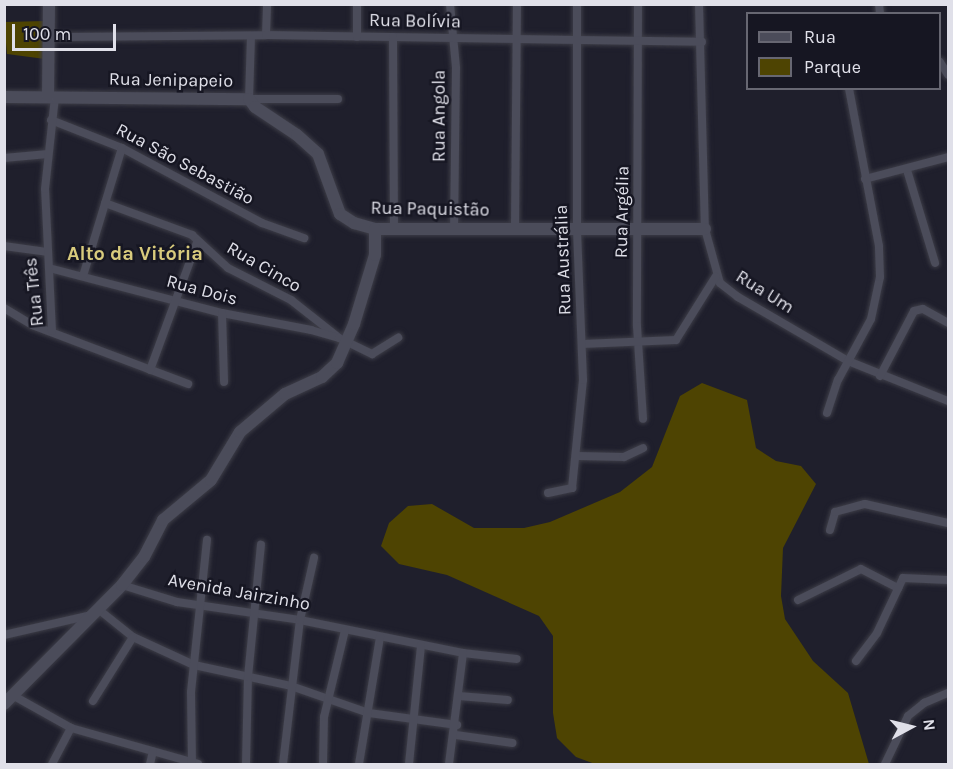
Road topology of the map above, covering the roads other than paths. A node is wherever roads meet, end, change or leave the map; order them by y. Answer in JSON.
{"nodes":[{"id":1,"x":49,"y":4,"type":"edge"},
{"id":2,"x":56,"y":4,"type":"edge"},
{"id":3,"x":267,"y":4,"type":"edge"},
{"id":4,"x":357,"y":4,"type":"edge"},
{"id":5,"x":450,"y":4,"type":"edge"},
{"id":6,"x":517,"y":4,"type":"edge"},
{"id":7,"x":577,"y":4,"type":"edge"},
{"id":8,"x":638,"y":4,"type":"edge"},
{"id":9,"x":699,"y":4,"type":"edge"},
{"id":10,"x":267,"y":35,"type":"junction"},
{"id":11,"x":251,"y":36,"type":"junction"},
{"id":12,"x":357,"y":37,"type":"junction"},
{"id":13,"x":393,"y":37,"type":"junction"},
{"id":14,"x":56,"y":38,"type":"junction"},
{"id":15,"x":454,"y":38,"type":"junction"},
{"id":16,"x":518,"y":39,"type":"junction"},
{"id":17,"x":577,"y":40,"type":"junction"},
{"id":18,"x":640,"y":41,"type":"junction"},
{"id":19,"x":702,"y":42,"type":"junction"},
{"id":20,"x":849,"y":90,"type":"edge"},
{"id":21,"x":4,"y":97,"type":"edge"},
{"id":22,"x":249,"y":99,"type":"junction"},
{"id":23,"x":338,"y":99,"type":"dead end"},
{"id":24,"x":52,"y":100,"type":"junction"},
{"id":25,"x":51,"y":120,"type":"junction"},
{"id":26,"x":122,"y":148,"type":"junction"},
{"id":27,"x":48,"y":154,"type":"junction"},
{"id":28,"x":4,"y":158,"type":"edge"},
{"id":29,"x":948,"y":158,"type":"edge"},
{"id":30,"x":907,"y":170,"type":"junction"},
{"id":31,"x":865,"y":179,"type":"junction"},
{"id":32,"x":105,"y":203,"type":"junction"},
{"id":33,"x":454,"y":228,"type":"junction"},
{"id":34,"x":638,"y":228,"type":"junction"},
{"id":35,"x":375,"y":229,"type":"junction"},
{"id":36,"x":515,"y":229,"type":"junction"},
{"id":37,"x":577,"y":229,"type":"junction"},
{"id":38,"x":705,"y":229,"type":"junction"},
{"id":39,"x":394,"y":230,"type":"junction"},
{"id":40,"x":304,"y":238,"type":"dead end"},
{"id":41,"x":197,"y":242,"type":"junction"},
{"id":42,"x":4,"y":246,"type":"edge"},
{"id":43,"x":47,"y":252,"type":"junction"},
{"id":44,"x":935,"y":263,"type":"dead end"},
{"id":45,"x":49,"y":268,"type":"junction"},
{"id":46,"x":83,"y":276,"type":"junction"},
{"id":47,"x":716,"y":276,"type":"junction"},
{"id":48,"x":175,"y":300,"type":"junction"},
{"id":49,"x":4,"y":308,"type":"edge"},
{"id":50,"x":222,"y":313,"type":"junction"},
{"id":51,"x":948,"y":323,"type":"edge"},
{"id":52,"x":52,"y":331,"type":"junction"},
{"id":53,"x":398,"y":338,"type":"dead end"},
{"id":54,"x":342,"y":341,"type":"junction"},
{"id":55,"x":638,"y":341,"type":"junction"},
{"id":56,"x":582,"y":344,"type":"junction"},
{"id":57,"x":848,"y":361,"type":"junction"},
{"id":58,"x":150,"y":370,"type":"junction"},
{"id":59,"x":880,"y":376,"type":"junction"},
{"id":60,"x":224,"y":382,"type":"dead end"},
{"id":61,"x":188,"y":384,"type":"dead end"},
{"id":62,"x":948,"y":402,"type":"edge"},
{"id":63,"x":827,"y":413,"type":"dead end"},
{"id":64,"x":643,"y":419,"type":"dead end"},
{"id":65,"x":642,"y":448,"type":"dead end"},
{"id":66,"x":578,"y":456,"type":"junction"},
{"id":67,"x":548,"y":493,"type":"dead end"},
{"id":68,"x":948,"y":524,"type":"edge"},
{"id":69,"x":830,"y":530,"type":"dead end"},
{"id":70,"x":207,"y":540,"type":"dead end"},
{"id":71,"x":261,"y":545,"type":"dead end"},
{"id":72,"x":314,"y":558,"type":"dead end"},
{"id":73,"x":948,"y":580,"type":"edge"},
{"id":74,"x":122,"y":585,"type":"junction"},
{"id":75,"x":898,"y":588,"type":"junction"},
{"id":76,"x":798,"y":600,"type":"dead end"},
{"id":77,"x":202,"y":606,"type":"junction"},
{"id":78,"x":95,"y":612,"type":"junction"},
{"id":79,"x":253,"y":612,"type":"junction"},
{"id":80,"x":300,"y":620,"type":"junction"},
{"id":81,"x":345,"y":630,"type":"junction"},
{"id":82,"x":4,"y":635,"type":"edge"},
{"id":83,"x":133,"y":637,"type":"junction"},
{"id":84,"x":380,"y":637,"type":"junction"},
{"id":85,"x":421,"y":646,"type":"junction"},
{"id":86,"x":463,"y":653,"type":"junction"},
{"id":87,"x":517,"y":659,"type":"dead end"},
{"id":88,"x":856,"y":661,"type":"dead end"},
{"id":89,"x":194,"y":665,"type":"junction"},
{"id":90,"x":248,"y":677,"type":"junction"},
{"id":91,"x":291,"y":686,"type":"junction"},
{"id":92,"x":948,"y":693,"type":"edge"},
{"id":93,"x":459,"y":696,"type":"junction"},
{"id":94,"x":327,"y":697,"type":"junction"},
{"id":95,"x":9,"y":700,"type":"edge"},
{"id":96,"x":508,"y":700,"type":"dead end"},
{"id":97,"x":93,"y":701,"type":"dead end"},
{"id":98,"x":369,"y":713,"type":"junction"},
{"id":99,"x":411,"y":721,"type":"junction"},
{"id":100,"x":71,"y":728,"type":"junction"},
{"id":101,"x":456,"y":730,"type":"junction"},
{"id":102,"x":512,"y":743,"type":"dead end"},
{"id":103,"x":153,"y":751,"type":"junction"},
{"id":104,"x":194,"y":764,"type":"edge"},
{"id":105,"x":52,"y":765,"type":"edge"},
{"id":106,"x":150,"y":765,"type":"edge"},
{"id":107,"x":246,"y":765,"type":"edge"},
{"id":108,"x":283,"y":765,"type":"edge"},
{"id":109,"x":322,"y":765,"type":"edge"},
{"id":110,"x":359,"y":765,"type":"edge"},
{"id":111,"x":409,"y":765,"type":"edge"},
{"id":112,"x":449,"y":765,"type":"edge"},
{"id":113,"x":885,"y":765,"type":"edge"}],
"edges":[{"from":1,"to":24,"type":"street"},
{"from":2,"to":14,"type":"street"},
{"from":3,"to":10,"type":"street"},
{"from":4,"to":12,"type":"street"},
{"from":5,"to":15,"type":"street","name":"Rua Angola"},
{"from":6,"to":16,"type":"street"},
{"from":7,"to":17,"type":"street","name":"Rua Austrália"},
{"from":8,"to":18,"type":"street","name":"Rua Argélia"},
{"from":9,"to":19,"type":"street","name":"Rua Um"},
{"from":10,"to":11,"type":"street","name":"Rua Bolívia"},
{"from":10,"to":12,"type":"street","name":"Rua Bolívia"},
{"from":11,"to":14,"type":"street","name":"Rua Bolívia"},
{"from":11,"to":22,"type":"street"},
{"from":12,"to":13,"type":"street","name":"Rua Bolívia"},
{"from":13,"to":15,"type":"street","name":"Rua Bolívia"},
{"from":13,"to":39,"type":"street"},
{"from":14,"to":24,"type":"street"},
{"from":15,"to":16,"type":"street","name":"Rua Bolívia"},
{"from":15,"to":33,"type":"street","name":"Rua Angola"},
{"from":16,"to":17,"type":"street","name":"Rua Bolívia"},
{"from":16,"to":36,"type":"street"},
{"from":17,"to":18,"type":"street","name":"Rua Bolívia"},
{"from":17,"to":37,"type":"street","name":"Rua Austrália"},
{"from":18,"to":19,"type":"street","name":"Rua Bolívia"},
{"from":18,"to":34,"type":"street","name":"Rua Argélia"},
{"from":19,"to":38,"type":"street","name":"Rua Um"},
{"from":20,"to":31,"type":"street"},
{"from":21,"to":24,"type":"street","name":"Rua Jenipapeio"},
{"from":22,"to":23,"type":"street","name":"Rua Jenipapeio"},
{"from":22,"to":24,"type":"street","name":"Rua Jenipapeio"},
{"from":22,"to":35,"type":"street","name":"Rua Paquistão"},
{"from":24,"to":25,"type":"street","name":"Rua Três"},
{"from":25,"to":26,"type":"street","name":"Rua São Sebastião"},
{"from":25,"to":27,"type":"street","name":"Rua Três"},
{"from":26,"to":32,"type":"street"},
{"from":26,"to":40,"type":"street","name":"Rua São Sebastião"},
{"from":27,"to":28,"type":"street"},
{"from":27,"to":43,"type":"street","name":"Rua Três"},
{"from":29,"to":30,"type":"street"},
{"from":30,"to":31,"type":"street"},
{"from":30,"to":44,"type":"street"},
{"from":31,"to":57,"type":"street"},
{"from":32,"to":41,"type":"street","name":"Rua Cinco"},
{"from":32,"to":46,"type":"street"},
{"from":33,"to":36,"type":"street","name":"Rua Paquistão"},
{"from":33,"to":39,"type":"street","name":"Rua Paquistão"},
{"from":34,"to":37,"type":"street","name":"Rua Paquistão"},
{"from":34,"to":38,"type":"street","name":"Rua Paquistão"},
{"from":34,"to":55,"type":"street","name":"Rua Argélia"},
{"from":35,"to":39,"type":"street","name":"Rua Paquistão"},
{"from":35,"to":54,"type":"street"},
{"from":36,"to":37,"type":"street","name":"Rua Paquistão"},
{"from":37,"to":56,"type":"street","name":"Rua Austrália"},
{"from":38,"to":47,"type":"street","name":"Rua Um"},
{"from":41,"to":48,"type":"street"},
{"from":41,"to":54,"type":"street","name":"Rua Cinco"},
{"from":42,"to":43,"type":"street"},
{"from":43,"to":45,"type":"street","name":"Rua Três"},
{"from":45,"to":46,"type":"street","name":"Rua Dois"},
{"from":45,"to":52,"type":"street","name":"Rua Três"},
{"from":46,"to":48,"type":"street","name":"Rua Dois"},
{"from":47,"to":55,"type":"street"},
{"from":47,"to":57,"type":"street","name":"Rua Um"},
{"from":48,"to":50,"type":"street","name":"Rua Dois"},
{"from":48,"to":58,"type":"street"},
{"from":49,"to":52,"type":"street"},
{"from":50,"to":54,"type":"street","name":"Rua Dois"},
{"from":50,"to":60,"type":"street"},
{"from":51,"to":59,"type":"street"},
{"from":52,"to":58,"type":"street","name":"Rua Três"},
{"from":53,"to":54,"type":"street","name":"Rua Dois"},
{"from":54,"to":74,"type":"street"},
{"from":55,"to":56,"type":"street"},
{"from":55,"to":64,"type":"street","name":"Rua Argélia"},
{"from":56,"to":66,"type":"street","name":"Rua Austrália"},
{"from":57,"to":59,"type":"street","name":"Rua Um"},
{"from":57,"to":63,"type":"street"},
{"from":58,"to":61,"type":"street","name":"Rua Três"},
{"from":59,"to":62,"type":"street","name":"Rua Um"},
{"from":65,"to":66,"type":"street"},
{"from":66,"to":67,"type":"street","name":"Rua Austrália"},
{"from":68,"to":69,"type":"street"},
{"from":70,"to":77,"type":"street"},
{"from":71,"to":79,"type":"street"},
{"from":72,"to":80,"type":"street"},
{"from":73,"to":75,"type":"street"},
{"from":74,"to":77,"type":"street","name":"Avenida Jairzinho"},
{"from":74,"to":78,"type":"street"},
{"from":75,"to":76,"type":"street"},
{"from":75,"to":88,"type":"street"},
{"from":77,"to":79,"type":"street","name":"Avenida Jairzinho"},
{"from":77,"to":89,"type":"street"},
{"from":78,"to":82,"type":"street"},
{"from":78,"to":83,"type":"street"},
{"from":78,"to":95,"type":"street"},
{"from":79,"to":80,"type":"street","name":"Avenida Jairzinho"},
{"from":79,"to":90,"type":"street"},
{"from":80,"to":81,"type":"street","name":"Avenida Jairzinho"},
{"from":80,"to":91,"type":"street"},
{"from":81,"to":84,"type":"street","name":"Avenida Jairzinho"},
{"from":81,"to":94,"type":"street"},
{"from":83,"to":89,"type":"street"},
{"from":83,"to":97,"type":"street"},
{"from":84,"to":85,"type":"street","name":"Avenida Jairzinho"},
{"from":84,"to":98,"type":"street"},
{"from":85,"to":86,"type":"street","name":"Avenida Jairzinho"},
{"from":85,"to":99,"type":"street"},
{"from":86,"to":87,"type":"street","name":"Avenida Jairzinho"},
{"from":86,"to":93,"type":"street"},
{"from":89,"to":90,"type":"street"},
{"from":89,"to":104,"type":"street"},
{"from":90,"to":91,"type":"street"},
{"from":90,"to":107,"type":"street"},
{"from":91,"to":94,"type":"street"},
{"from":91,"to":108,"type":"street"},
{"from":92,"to":113,"type":"street"},
{"from":93,"to":96,"type":"street"},
{"from":93,"to":101,"type":"street"},
{"from":94,"to":98,"type":"street"},
{"from":94,"to":109,"type":"street"},
{"from":95,"to":100,"type":"street"},
{"from":98,"to":99,"type":"street"},
{"from":98,"to":110,"type":"street"},
{"from":99,"to":101,"type":"street"},
{"from":99,"to":111,"type":"street"},
{"from":100,"to":103,"type":"street"},
{"from":100,"to":105,"type":"street"},
{"from":101,"to":102,"type":"street"},
{"from":101,"to":112,"type":"street"},
{"from":103,"to":104,"type":"street"},
{"from":103,"to":106,"type":"street"}]}
